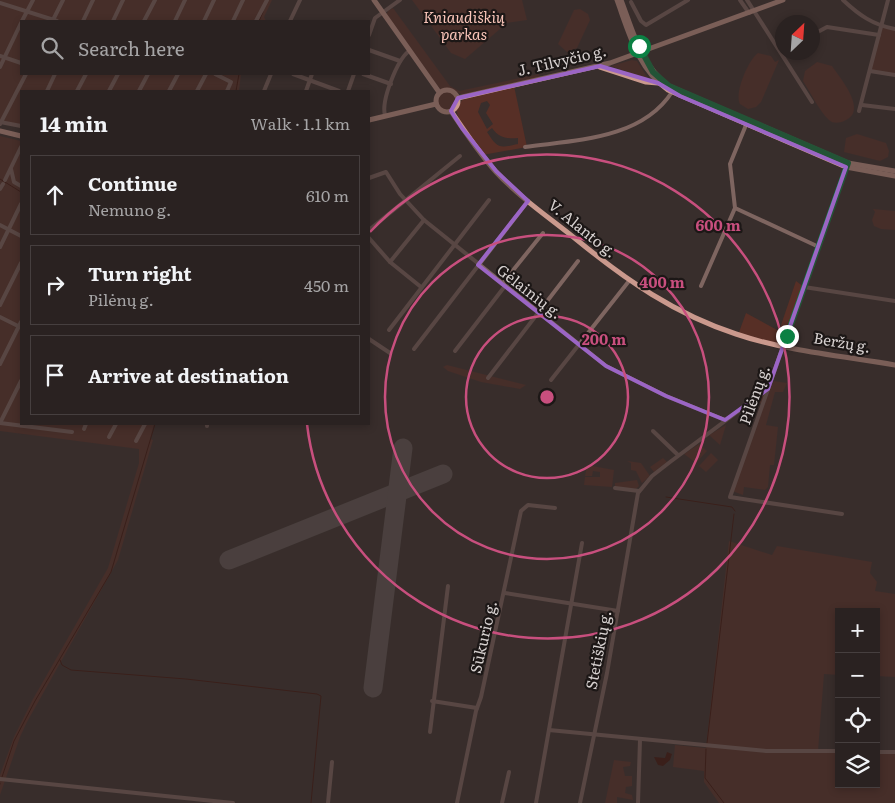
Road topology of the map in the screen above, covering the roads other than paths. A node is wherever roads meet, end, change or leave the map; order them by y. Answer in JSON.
{"nodes":[{"id":1,"x":33,"y":0,"type":"edge"},
{"id":2,"x":63,"y":0,"type":"edge"},
{"id":3,"x":93,"y":0,"type":"edge"},
{"id":4,"x":123,"y":0,"type":"edge"},
{"id":5,"x":155,"y":0,"type":"edge"},
{"id":6,"x":185,"y":0,"type":"edge"},
{"id":7,"x":214,"y":0,"type":"edge"},
{"id":8,"x":243,"y":0,"type":"edge"},
{"id":9,"x":267,"y":0,"type":"edge"},
{"id":10,"x":300,"y":0,"type":"edge"},
{"id":11,"x":374,"y":0,"type":"edge"},
{"id":12,"x":400,"y":0,"type":"edge"},
{"id":13,"x":617,"y":0,"type":"edge"},
{"id":14,"x":688,"y":0,"type":"edge"},
{"id":15,"x":740,"y":0,"type":"edge"},
{"id":16,"x":747,"y":0,"type":"edge"},
{"id":17,"x":783,"y":0,"type":"edge"},
{"id":18,"x":842,"y":0,"type":"edge"},
{"id":19,"x":888,"y":0,"type":"edge"},
{"id":20,"x":633,"y":1,"type":"edge"},
{"id":21,"x":622,"y":3,"type":"edge"},
{"id":22,"x":2,"y":4,"type":"edge"},
{"id":23,"x":27,"y":11,"type":"junction"},
{"id":24,"x":752,"y":12,"type":"junction"},
{"id":25,"x":382,"y":13,"type":"junction"},
{"id":26,"x":23,"y":20,"type":"edge"},
{"id":27,"x":51,"y":20,"type":"edge"},
{"id":28,"x":54,"y":20,"type":"edge"},
{"id":29,"x":83,"y":20,"type":"edge"},
{"id":30,"x":113,"y":20,"type":"edge"},
{"id":31,"x":145,"y":20,"type":"edge"},
{"id":32,"x":175,"y":20,"type":"edge"},
{"id":33,"x":204,"y":20,"type":"edge"},
{"id":34,"x":233,"y":20,"type":"edge"},
{"id":35,"x":257,"y":20,"type":"edge"},
{"id":36,"x":291,"y":20,"type":"edge"},
{"id":37,"x":20,"y":26,"type":"edge"},
{"id":38,"x":881,"y":26,"type":"junction"},
{"id":39,"x":895,"y":29,"type":"edge"},
{"id":40,"x":820,"y":31,"type":"edge"},
{"id":41,"x":370,"y":32,"type":"edge"},
{"id":42,"x":879,"y":35,"type":"junction"},
{"id":43,"x":775,"y":43,"type":"edge"},
{"id":44,"x":370,"y":50,"type":"edge"},
{"id":45,"x":409,"y":51,"type":"junction"},
{"id":46,"x":640,"y":54,"type":"junction"},
{"id":47,"x":2,"y":57,"type":"edge"},
{"id":48,"x":786,"y":60,"type":"edge"},
{"id":49,"x":400,"y":61,"type":"junction"},
{"id":50,"x":20,"y":63,"type":"edge"},
{"id":51,"x":600,"y":66,"type":"junction"},
{"id":52,"x":0,"y":67,"type":"edge"},
{"id":53,"x":870,"y":71,"type":"junction"},
{"id":54,"x":25,"y":75,"type":"edge"},
{"id":55,"x":55,"y":75,"type":"edge"},
{"id":56,"x":85,"y":75,"type":"edge"},
{"id":57,"x":117,"y":75,"type":"edge"},
{"id":58,"x":147,"y":75,"type":"edge"},
{"id":59,"x":177,"y":75,"type":"edge"},
{"id":60,"x":205,"y":75,"type":"edge"},
{"id":61,"x":217,"y":75,"type":"edge"},
{"id":62,"x":271,"y":75,"type":"edge"},
{"id":63,"x":296,"y":75,"type":"edge"},
{"id":64,"x":312,"y":75,"type":"edge"},
{"id":65,"x":354,"y":75,"type":"edge"},
{"id":66,"x":366,"y":75,"type":"edge"},
{"id":67,"x":895,"y":75,"type":"edge"},
{"id":68,"x":310,"y":80,"type":"junction"},
{"id":69,"x":658,"y":83,"type":"junction"},
{"id":70,"x":391,"y":84,"type":"junction"},
{"id":71,"x":47,"y":90,"type":"edge"},
{"id":72,"x":78,"y":90,"type":"edge"},
{"id":73,"x":110,"y":90,"type":"edge"},
{"id":74,"x":140,"y":90,"type":"edge"},
{"id":75,"x":170,"y":90,"type":"edge"},
{"id":76,"x":198,"y":90,"type":"edge"},
{"id":77,"x":228,"y":90,"type":"edge"},
{"id":78,"x":265,"y":90,"type":"edge"},
{"id":79,"x":306,"y":90,"type":"edge"},
{"id":80,"x":337,"y":90,"type":"edge"},
{"id":81,"x":348,"y":90,"type":"edge"},
{"id":82,"x":439,"y":92,"type":"junction"},
{"id":83,"x":672,"y":92,"type":"junction"},
{"id":84,"x":458,"y":98,"type":"junction"},
{"id":85,"x":812,"y":102,"type":"dead end"},
{"id":86,"x":436,"y":104,"type":"junction"},
{"id":87,"x":862,"y":105,"type":"junction"},
{"id":88,"x":895,"y":109,"type":"edge"},
{"id":89,"x":451,"y":111,"type":"junction"},
{"id":90,"x":860,"y":111,"type":"dead end"},
{"id":91,"x":385,"y":116,"type":"junction"},
{"id":92,"x":370,"y":120,"type":"edge"},
{"id":93,"x":0,"y":123,"type":"edge"},
{"id":94,"x":746,"y":125,"type":"junction"},
{"id":95,"x":20,"y":126,"type":"edge"},
{"id":96,"x":0,"y":131,"type":"edge"},
{"id":97,"x":20,"y":136,"type":"edge"},
{"id":98,"x":525,"y":147,"type":"dead end"},
{"id":99,"x":20,"y":149,"type":"edge"},
{"id":100,"x":460,"y":156,"type":"dead end"},
{"id":101,"x":847,"y":165,"type":"junction"},
{"id":102,"x":11,"y":169,"type":"junction"},
{"id":103,"x":895,"y":171,"type":"edge"},
{"id":104,"x":895,"y":176,"type":"edge"},
{"id":105,"x":370,"y":178,"type":"edge"},
{"id":106,"x":20,"y":185,"type":"edge"},
{"id":107,"x":0,"y":189,"type":"edge"},
{"id":108,"x":406,"y":200,"type":"junction"},
{"id":109,"x":489,"y":200,"type":"dead end"},
{"id":110,"x":528,"y":201,"type":"junction"},
{"id":111,"x":20,"y":206,"type":"edge"},
{"id":112,"x":735,"y":208,"type":"junction"},
{"id":113,"x":424,"y":220,"type":"junction"},
{"id":114,"x":0,"y":225,"type":"edge"},
{"id":115,"x":370,"y":229,"type":"edge"},
{"id":116,"x":9,"y":230,"type":"junction"},
{"id":117,"x":543,"y":233,"type":"dead end"},
{"id":118,"x":20,"y":236,"type":"edge"},
{"id":119,"x":370,"y":239,"type":"edge"},
{"id":120,"x":455,"y":244,"type":"junction"},
{"id":121,"x":0,"y":247,"type":"edge"},
{"id":122,"x":819,"y":247,"type":"junction"},
{"id":123,"x":578,"y":261,"type":"dead end"},
{"id":124,"x":390,"y":262,"type":"junction"},
{"id":125,"x":20,"y":265,"type":"edge"},
{"id":126,"x":478,"y":265,"type":"junction"},
{"id":127,"x":629,"y":281,"type":"junction"},
{"id":128,"x":503,"y":285,"type":"junction"},
{"id":129,"x":701,"y":286,"type":"dead end"},
{"id":130,"x":421,"y":287,"type":"junction"},
{"id":131,"x":804,"y":287,"type":"junction"},
{"id":132,"x":895,"y":301,"type":"edge"},
{"id":133,"x":0,"y":305,"type":"edge"},
{"id":134,"x":539,"y":313,"type":"junction"},
{"id":135,"x":0,"y":317,"type":"edge"},
{"id":136,"x":20,"y":325,"type":"edge"},
{"id":137,"x":389,"y":330,"type":"dead end"},
{"id":138,"x":370,"y":340,"type":"edge"},
{"id":139,"x":578,"y":344,"type":"junction"},
{"id":140,"x":784,"y":346,"type":"junction"},
{"id":141,"x":414,"y":349,"type":"dead end"},
{"id":142,"x":455,"y":351,"type":"dead end"},
{"id":143,"x":390,"y":353,"type":"dead end"},
{"id":144,"x":0,"y":364,"type":"edge"},
{"id":145,"x":895,"y":365,"type":"edge"},
{"id":146,"x":488,"y":378,"type":"dead end"},
{"id":147,"x":551,"y":380,"type":"dead end"},
{"id":148,"x":20,"y":383,"type":"edge"},
{"id":149,"x":768,"y":389,"type":"junction"},
{"id":150,"x":725,"y":420,"type":"junction"},
{"id":151,"x":0,"y":423,"type":"edge"},
{"id":152,"x":20,"y":424,"type":"edge"},
{"id":153,"x":28,"y":425,"type":"edge"},
{"id":154,"x":58,"y":425,"type":"edge"},
{"id":155,"x":86,"y":425,"type":"edge"},
{"id":156,"x":115,"y":425,"type":"edge"},
{"id":157,"x":144,"y":425,"type":"edge"},
{"id":158,"x":84,"y":429,"type":"dead end"},
{"id":159,"x":55,"y":430,"type":"junction"},
{"id":160,"x":653,"y":431,"type":"dead end"},
{"id":161,"x":72,"y":432,"type":"dead end"},
{"id":162,"x":109,"y":437,"type":"dead end"},
{"id":163,"x":136,"y":441,"type":"dead end"},
{"id":164,"x":678,"y":455,"type":"junction"},
{"id":165,"x":615,"y":488,"type":"dead end"},
{"id":166,"x":639,"y":491,"type":"junction"},
{"id":167,"x":555,"y":508,"type":"dead end"},
{"id":168,"x":842,"y":514,"type":"dead end"},
{"id":169,"x":582,"y":543,"type":"dead end"},
{"id":170,"x":448,"y":586,"type":"dead end"},
{"id":171,"x":505,"y":593,"type":"junction"},
{"id":172,"x":572,"y":604,"type":"junction"},
{"id":173,"x":618,"y":611,"type":"junction"},
{"id":174,"x":432,"y":701,"type":"junction"},
{"id":175,"x":477,"y":708,"type":"junction"},
{"id":176,"x":549,"y":730,"type":"junction"},
{"id":177,"x":430,"y":732,"type":"dead end"},
{"id":178,"x":594,"y":735,"type":"junction"},
{"id":179,"x":640,"y":740,"type":"junction"},
{"id":180,"x":835,"y":752,"type":"edge"},
{"id":181,"x":880,"y":752,"type":"edge"},
{"id":182,"x":895,"y":752,"type":"edge"},
{"id":183,"x":332,"y":762,"type":"dead end"},
{"id":184,"x":509,"y":772,"type":"dead end"},
{"id":185,"x":0,"y":779,"type":"edge"},
{"id":186,"x":233,"y":803,"type":"edge"},
{"id":187,"x":328,"y":803,"type":"edge"},
{"id":188,"x":457,"y":803,"type":"edge"},
{"id":189,"x":502,"y":803,"type":"edge"},
{"id":190,"x":536,"y":803,"type":"edge"},
{"id":191,"x":580,"y":803,"type":"edge"},
{"id":192,"x":638,"y":803,"type":"edge"}],
"edges":[{"from":1,"to":23,"type":"street"},
{"from":2,"to":28,"type":"street"},
{"from":3,"to":29,"type":"street"},
{"from":4,"to":30,"type":"street"},
{"from":5,"to":31,"type":"street"},
{"from":6,"to":32,"type":"street"},
{"from":7,"to":33,"type":"street"},
{"from":8,"to":34,"type":"street"},
{"from":9,"to":35,"type":"street"},
{"from":10,"to":36,"type":"street"},
{"from":11,"to":25,"type":"main road"},
{"from":12,"to":25,"type":"street"},
{"from":13,"to":46,"type":"main road"},
{"from":14,"to":20,"type":"street"},
{"from":15,"to":24,"type":"street"},
{"from":16,"to":24,"type":"street"},
{"from":17,"to":24,"type":"main road","name":"J. Tilvyčio g."},
{"from":18,"to":38,"type":"street"},
{"from":19,"to":38,"type":"street"},
{"from":20,"to":21,"type":"street"},
{"from":21,"to":46,"type":"main road"},
{"from":22,"to":23,"type":"street"},
{"from":23,"to":26,"type":"street"},
{"from":23,"to":27,"type":"street"},
{"from":24,"to":43,"type":"street"},
{"from":24,"to":46,"type":"main road","name":"J. Tilvyčio g."},
{"from":25,"to":41,"type":"street"},
{"from":25,"to":45,"type":"main road"},
{"from":37,"to":47,"type":"street"},
{"from":38,"to":39,"type":"street"},
{"from":38,"to":42,"type":"street"},
{"from":40,"to":42,"type":"street"},
{"from":42,"to":53,"type":"street"},
{"from":44,"to":49,"type":"street"},
{"from":45,"to":49,"type":"street"},
{"from":45,"to":82,"type":"main road"},
{"from":46,"to":51,"type":"main road","name":"J. Tilvyčio g."},
{"from":46,"to":69,"type":"main road"},
{"from":46,"to":101,"type":"main road"},
{"from":47,"to":50,"type":"street"},
{"from":47,"to":52,"type":"street"},
{"from":48,"to":85,"type":"street"},
{"from":49,"to":70,"type":"street"},
{"from":51,"to":69,"type":"main road"},
{"from":51,"to":84,"type":"main road","name":"J. Tilvyčio g."},
{"from":53,"to":67,"type":"street"},
{"from":53,"to":87,"type":"street"},
{"from":54,"to":93,"type":"street"},
{"from":55,"to":71,"type":"street"},
{"from":56,"to":72,"type":"street"},
{"from":57,"to":73,"type":"street"},
{"from":58,"to":74,"type":"street"},
{"from":59,"to":75,"type":"street"},
{"from":60,"to":76,"type":"street"},
{"from":61,"to":77,"type":"street"},
{"from":62,"to":78,"type":"street"},
{"from":63,"to":68,"type":"street"},
{"from":64,"to":68,"type":"street"},
{"from":65,"to":81,"type":"street"},
{"from":66,"to":70,"type":"street"},
{"from":68,"to":79,"type":"street"},
{"from":68,"to":80,"type":"street"},
{"from":69,"to":83,"type":"main road"},
{"from":70,"to":91,"type":"street"},
{"from":82,"to":84,"type":"main road"},
{"from":82,"to":86,"type":"main road"},
{"from":83,"to":94,"type":"main road"},
{"from":83,"to":98,"type":"street"},
{"from":84,"to":89,"type":"main road"},
{"from":86,"to":89,"type":"main road"},
{"from":86,"to":91,"type":"main road"},
{"from":87,"to":88,"type":"street"},
{"from":87,"to":90,"type":"street"},
{"from":89,"to":110,"type":"main road","name":"V. Alanto g."},
{"from":91,"to":92,"type":"main road"},
{"from":93,"to":95,"type":"street"},
{"from":94,"to":101,"type":"main road"},
{"from":94,"to":112,"type":"street"},
{"from":96,"to":97,"type":"main road"},
{"from":99,"to":102,"type":"street"},
{"from":100,"to":108,"type":"street"},
{"from":101,"to":103,"type":"main road"},
{"from":101,"to":104,"type":"main road"},
{"from":101,"to":122,"type":"street","name":"Pilėnų g."},
{"from":102,"to":106,"type":"street"},
{"from":102,"to":107,"type":"street"},
{"from":105,"to":108,"type":"street","name":"Gėlainių g."},
{"from":108,"to":113,"type":"street","name":"Gėlainių g."},
{"from":108,"to":115,"type":"street"},
{"from":109,"to":120,"type":"street"},
{"from":110,"to":126,"type":"street"},
{"from":110,"to":127,"type":"main road","name":"V. Alanto g."},
{"from":111,"to":116,"type":"street"},
{"from":112,"to":122,"type":"street"},
{"from":112,"to":129,"type":"street"},
{"from":113,"to":120,"type":"street","name":"Gėlainių g."},
{"from":113,"to":124,"type":"street"},
{"from":114,"to":116,"type":"street"},
{"from":116,"to":118,"type":"street"},
{"from":116,"to":121,"type":"street"},
{"from":117,"to":128,"type":"street"},
{"from":119,"to":124,"type":"street"},
{"from":120,"to":126,"type":"street","name":"Gėlainių g."},
{"from":120,"to":130,"type":"street"},
{"from":122,"to":131,"type":"street","name":"Pilėnų g."},
{"from":123,"to":134,"type":"street"},
{"from":124,"to":130,"type":"street"},
{"from":125,"to":133,"type":"street"},
{"from":126,"to":128,"type":"street","name":"Gėlainių g."},
{"from":126,"to":141,"type":"street"},
{"from":127,"to":139,"type":"street"},
{"from":127,"to":140,"type":"main road","name":"V. Alanto g."},
{"from":128,"to":134,"type":"street","name":"Gėlainių g."},
{"from":128,"to":142,"type":"street"},
{"from":130,"to":137,"type":"street"},
{"from":131,"to":132,"type":"street"},
{"from":131,"to":140,"type":"street","name":"Pilėnų g."},
{"from":134,"to":139,"type":"street","name":"Gėlainių g."},
{"from":134,"to":146,"type":"street"},
{"from":135,"to":136,"type":"street"},
{"from":136,"to":144,"type":"street"},
{"from":138,"to":143,"type":"street"},
{"from":139,"to":147,"type":"street"},
{"from":139,"to":150,"type":"street","name":"Gėlainių g."},
{"from":140,"to":145,"type":"main road","name":"Beržų g."},
{"from":140,"to":149,"type":"street","name":"Pilėnų g."},
{"from":148,"to":151,"type":"street"},
{"from":149,"to":150,"type":"street"},
{"from":149,"to":168,"type":"street","name":"Pilėnų g."},
{"from":150,"to":164,"type":"street"},
{"from":151,"to":152,"type":"street"},
{"from":153,"to":159,"type":"street"},
{"from":154,"to":159,"type":"street"},
{"from":155,"to":158,"type":"street"},
{"from":156,"to":162,"type":"street"},
{"from":157,"to":163,"type":"street"},
{"from":159,"to":161,"type":"street"},
{"from":160,"to":164,"type":"street"},
{"from":164,"to":166,"type":"street"},
{"from":165,"to":166,"type":"street"},
{"from":166,"to":173,"type":"street","name":"Stetiškių g."},
{"from":167,"to":171,"type":"street","name":"Sūkurio g."},
{"from":169,"to":172,"type":"street"},
{"from":170,"to":174,"type":"street"},
{"from":171,"to":172,"type":"street"},
{"from":171,"to":175,"type":"street","name":"Sūkurio g."},
{"from":172,"to":173,"type":"street"},
{"from":172,"to":176,"type":"street"},
{"from":173,"to":178,"type":"street","name":"Stetiškių g."},
{"from":174,"to":175,"type":"street"},
{"from":174,"to":177,"type":"street"},
{"from":175,"to":188,"type":"street","name":"Sūkurio g."},
{"from":176,"to":178,"type":"street"},
{"from":176,"to":190,"type":"street"},
{"from":178,"to":179,"type":"street"},
{"from":178,"to":191,"type":"street","name":"Stetiškių g."},
{"from":179,"to":180,"type":"street"},
{"from":179,"to":192,"type":"street"},
{"from":181,"to":182,"type":"street"},
{"from":183,"to":187,"type":"street"},
{"from":184,"to":189,"type":"street"},
{"from":185,"to":186,"type":"street"}]}
